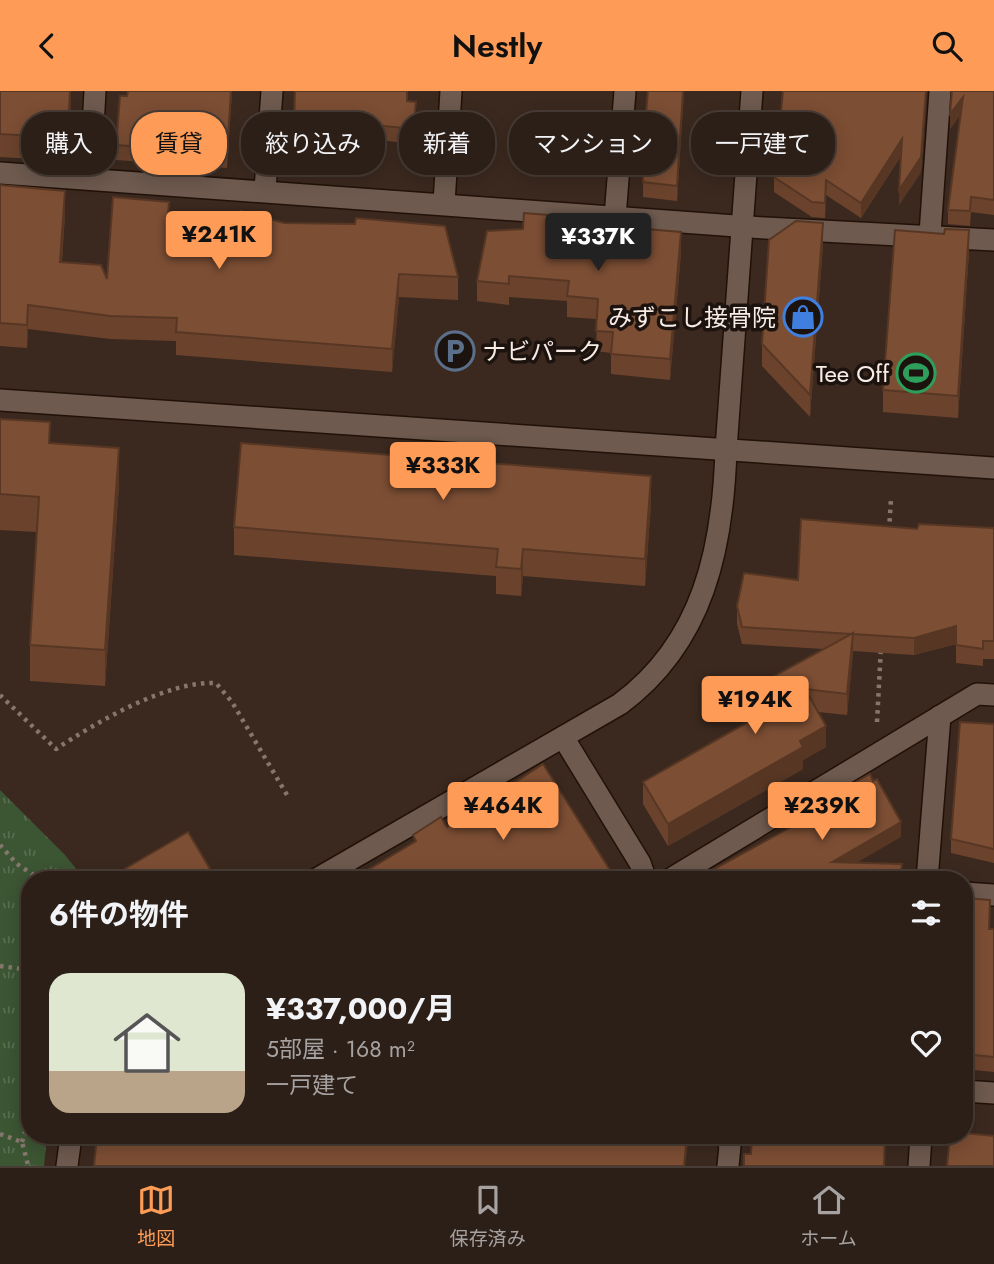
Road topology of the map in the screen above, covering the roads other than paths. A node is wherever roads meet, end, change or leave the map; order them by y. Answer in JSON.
{"nodes":[{"id":1,"x":95,"y":91,"type":"edge"},
{"id":2,"x":272,"y":91,"type":"edge"},
{"id":3,"x":451,"y":91,"type":"edge"},
{"id":4,"x":625,"y":91,"type":"edge"},
{"id":5,"x":752,"y":91,"type":"edge"},
{"id":6,"x":940,"y":91,"type":"edge"},
{"id":7,"x":0,"y":173,"type":"edge"},
{"id":8,"x":90,"y":179,"type":"junction"},
{"id":9,"x":265,"y":190,"type":"junction"},
{"id":10,"x":444,"y":203,"type":"junction"},
{"id":11,"x":615,"y":217,"type":"junction"},
{"id":12,"x":743,"y":226,"type":"junction"},
{"id":13,"x":930,"y":234,"type":"junction"},
{"id":14,"x":994,"y":240,"type":"edge"},
{"id":15,"x":0,"y":400,"type":"edge"},
{"id":16,"x":726,"y":449,"type":"junction"},
{"id":17,"x":994,"y":468,"type":"edge"},
{"id":18,"x":994,"y":695,"type":"edge"},
{"id":19,"x":940,"y":716,"type":"junction"},
{"id":20,"x":563,"y":737,"type":"junction"},
{"id":21,"x":331,"y":871,"type":"edge"},
{"id":22,"x":643,"y":871,"type":"edge"},
{"id":23,"x":684,"y":871,"type":"edge"},
{"id":24,"x":928,"y":871,"type":"edge"},
{"id":25,"x":973,"y":894,"type":"edge"},
{"id":26,"x":994,"y":895,"type":"edge"},
{"id":27,"x":973,"y":1092,"type":"edge"},
{"id":28,"x":994,"y":1093,"type":"edge"},
{"id":29,"x":70,"y":1144,"type":"edge"},
{"id":30,"x":729,"y":1144,"type":"edge"},
{"id":31,"x":920,"y":1144,"type":"edge"},
{"id":32,"x":67,"y":1166,"type":"edge"},
{"id":33,"x":728,"y":1166,"type":"edge"},
{"id":34,"x":919,"y":1166,"type":"edge"}],
"edges":[{"from":1,"to":8,"type":"street"},
{"from":2,"to":9,"type":"street"},
{"from":3,"to":10,"type":"street"},
{"from":4,"to":11,"type":"street"},
{"from":5,"to":12,"type":"street"},
{"from":6,"to":13,"type":"street"},
{"from":7,"to":8,"type":"street"},
{"from":8,"to":9,"type":"street"},
{"from":9,"to":10,"type":"street"},
{"from":10,"to":11,"type":"street"},
{"from":11,"to":12,"type":"street"},
{"from":12,"to":13,"type":"street"},
{"from":12,"to":16,"type":"street"},
{"from":13,"to":14,"type":"street"},
{"from":15,"to":16,"type":"street"},
{"from":16,"to":17,"type":"street"},
{"from":16,"to":20,"type":"street"},
{"from":18,"to":19,"type":"street"},
{"from":19,"to":23,"type":"street"},
{"from":19,"to":24,"type":"street"},
{"from":20,"to":21,"type":"street"},
{"from":20,"to":22,"type":"street"},
{"from":25,"to":26,"type":"street"},
{"from":27,"to":28,"type":"street"},
{"from":29,"to":32,"type":"street"},
{"from":30,"to":33,"type":"street"},
{"from":31,"to":34,"type":"street"}]}
